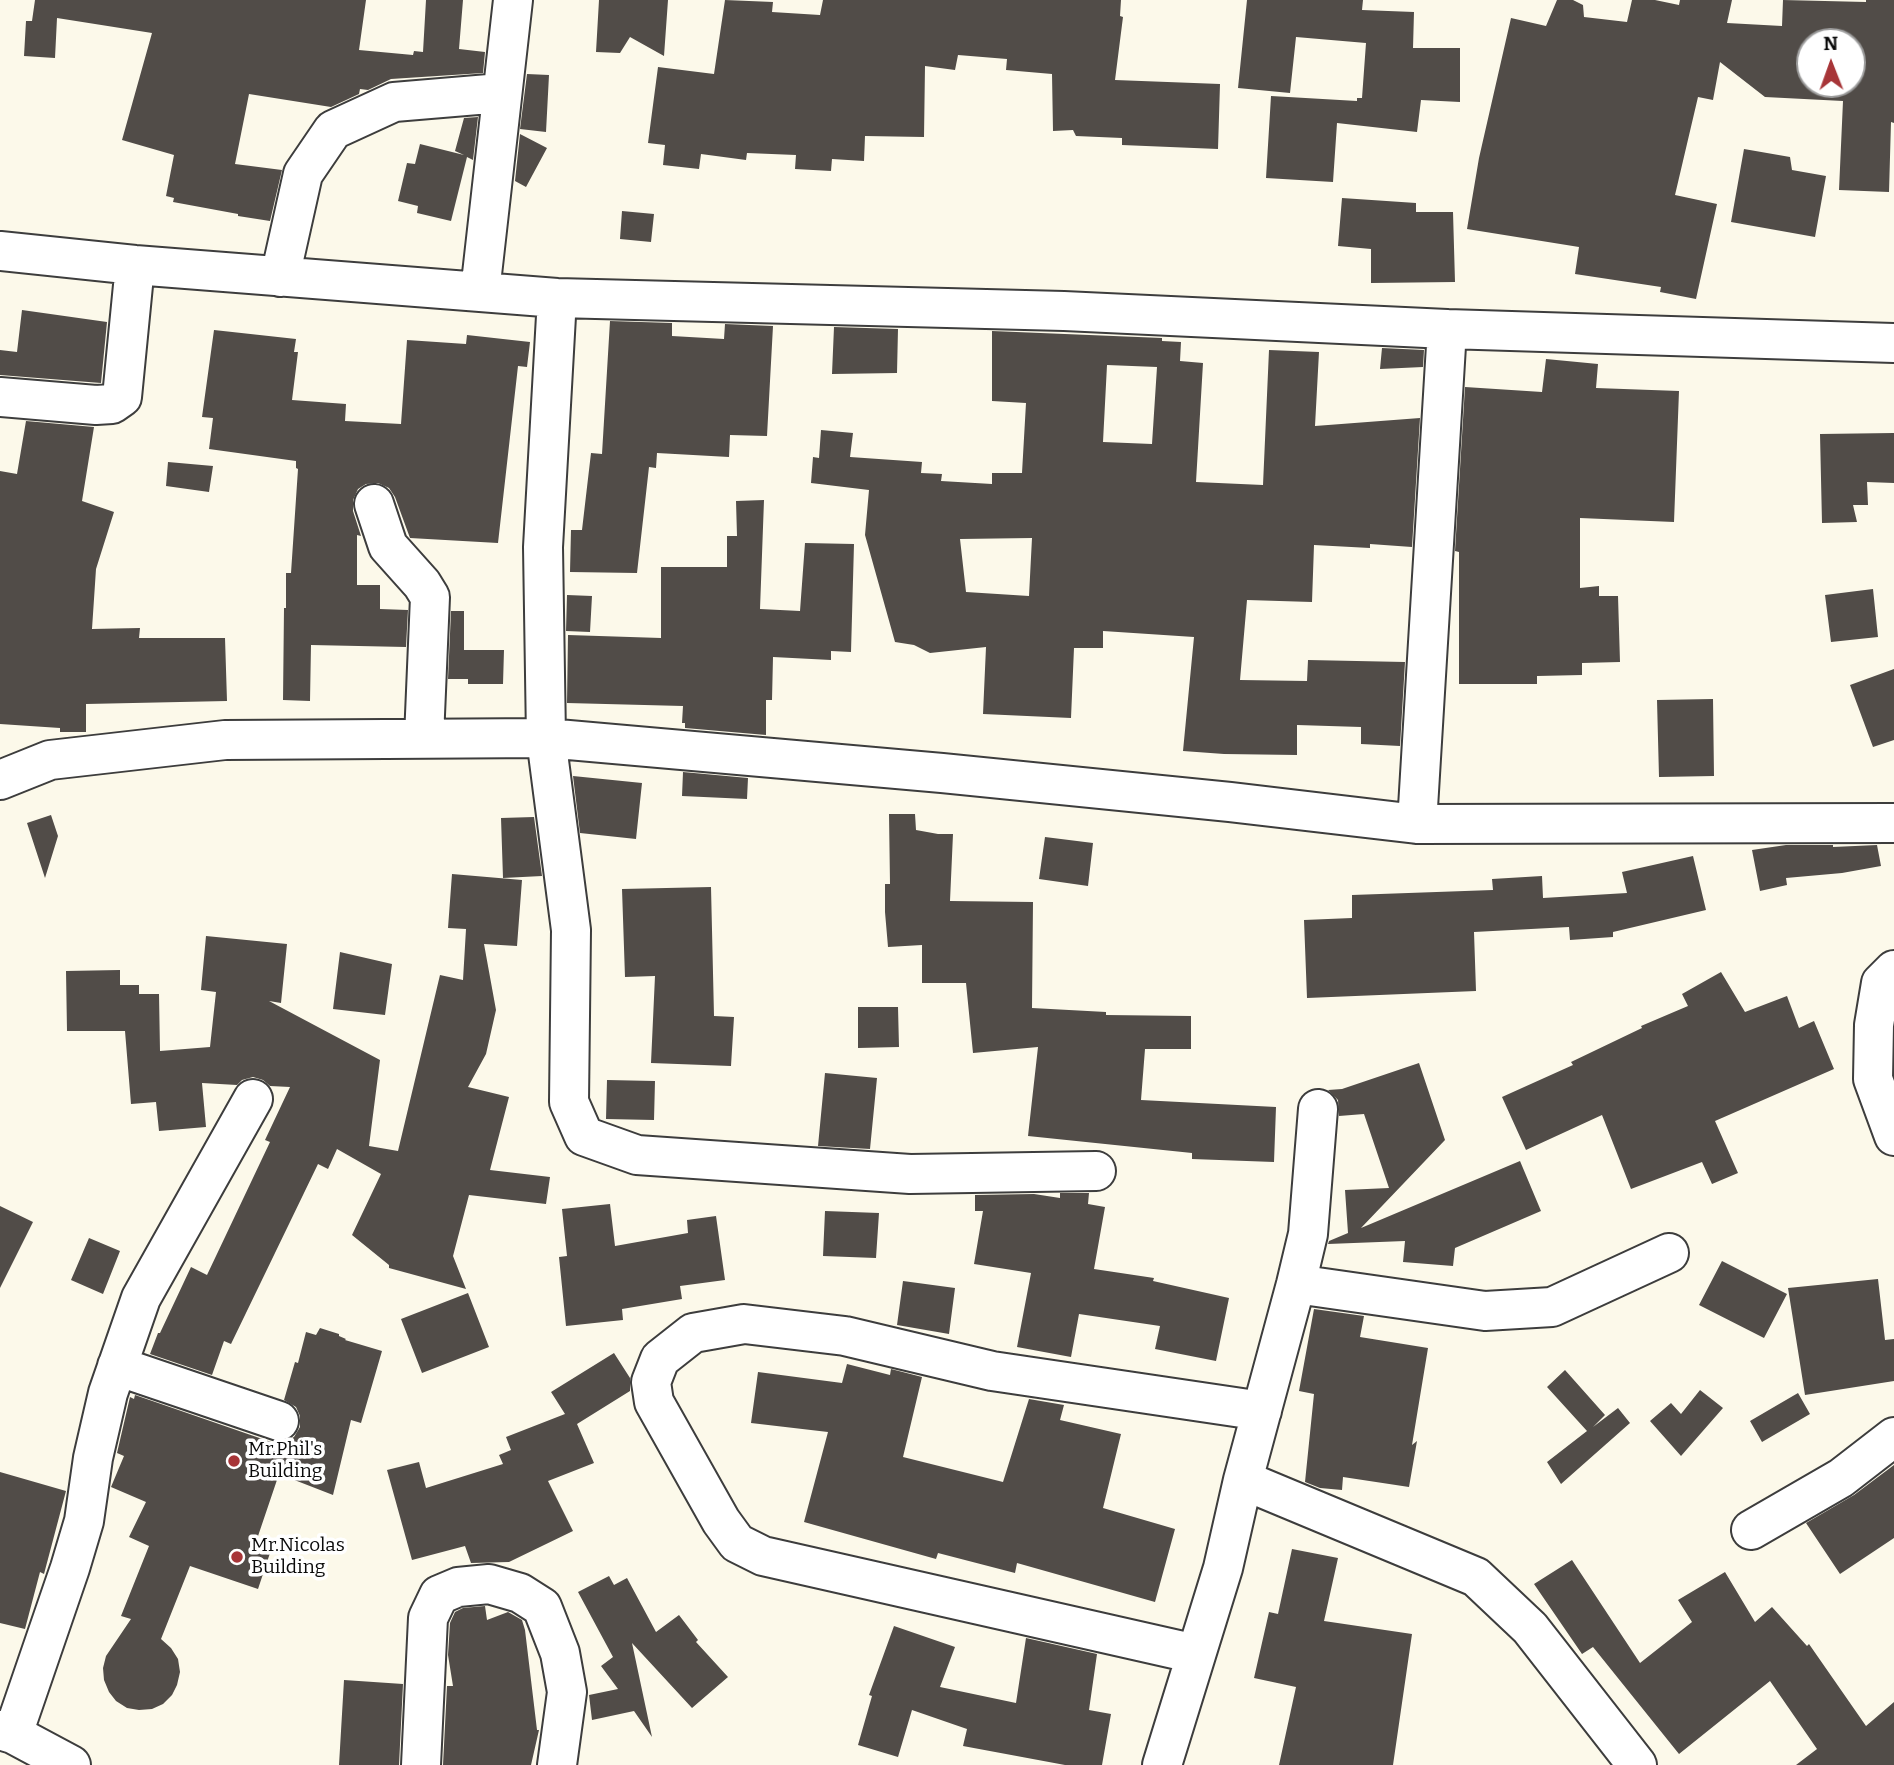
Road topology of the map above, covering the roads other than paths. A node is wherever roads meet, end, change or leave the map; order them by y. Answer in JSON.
{"nodes":[{"id":1,"x":513,"y":0,"type":"edge"},
{"id":2,"x":501,"y":93,"type":"junction"},
{"id":3,"x":0,"y":251,"type":"edge"},
{"id":4,"x":135,"y":265,"type":"junction"},
{"id":5,"x":280,"y":277,"type":"junction"},
{"id":6,"x":480,"y":292,"type":"junction"},
{"id":7,"x":557,"y":298,"type":"junction"},
{"id":8,"x":1447,"y":328,"type":"junction"},
{"id":9,"x":1894,"y":343,"type":"edge"},
{"id":10,"x":0,"y":397,"type":"edge"},
{"id":11,"x":374,"y":504,"type":"dead end"},
{"id":12,"x":424,"y":738,"type":"junction"},
{"id":13,"x":546,"y":738,"type":"junction"},
{"id":14,"x":0,"y":780,"type":"edge"},
{"id":15,"x":1894,"y":823,"type":"edge"},
{"id":16,"x":1417,"y":824,"type":"junction"},
{"id":17,"x":1894,"y":970,"type":"edge"},
{"id":18,"x":253,"y":1099,"type":"dead end"},
{"id":19,"x":1318,"y":1110,"type":"dead end"},
{"id":20,"x":1894,"y":1136,"type":"edge"},
{"id":21,"x":1096,"y":1171,"type":"dead end"},
{"id":22,"x":1668,"y":1252,"type":"dead end"},
{"id":23,"x":1296,"y":1284,"type":"junction"},
{"id":24,"x":117,"y":1366,"type":"junction"},
{"id":25,"x":1262,"y":1411,"type":"junction"},
{"id":26,"x":279,"y":1421,"type":"dead end"},
{"id":27,"x":1894,"y":1437,"type":"edge"},
{"id":28,"x":1244,"y":1480,"type":"junction"},
{"id":29,"x":1751,"y":1530,"type":"dead end"},
{"id":30,"x":1196,"y":1654,"type":"junction"},
{"id":31,"x":6,"y":1732,"type":"edge"},
{"id":32,"x":71,"y":1765,"type":"edge"},
{"id":33,"x":421,"y":1765,"type":"edge"},
{"id":34,"x":557,"y":1765,"type":"edge"},
{"id":35,"x":1162,"y":1765,"type":"edge"},
{"id":36,"x":1637,"y":1765,"type":"edge"}],
"edges":[{"from":1,"to":2,"type":"street"},
{"from":2,"to":5,"type":"street"},
{"from":2,"to":6,"type":"street"},
{"from":3,"to":4,"type":"street"},
{"from":4,"to":5,"type":"street"},
{"from":4,"to":10,"type":"street"},
{"from":5,"to":6,"type":"street"},
{"from":6,"to":7,"type":"street"},
{"from":7,"to":8,"type":"street"},
{"from":7,"to":13,"type":"street"},
{"from":8,"to":9,"type":"street"},
{"from":8,"to":16,"type":"street"},
{"from":11,"to":12,"type":"street"},
{"from":12,"to":13,"type":"street"},
{"from":12,"to":14,"type":"street"},
{"from":13,"to":16,"type":"street"},
{"from":13,"to":21,"type":"street"},
{"from":15,"to":16,"type":"street"},
{"from":17,"to":20,"type":"street"},
{"from":18,"to":24,"type":"street"},
{"from":19,"to":23,"type":"street"},
{"from":22,"to":23,"type":"street"},
{"from":23,"to":25,"type":"street"},
{"from":24,"to":26,"type":"street"},
{"from":24,"to":31,"type":"street"},
{"from":25,"to":28,"type":"street"},
{"from":25,"to":30,"type":"street"},
{"from":27,"to":29,"type":"street"},
{"from":28,"to":30,"type":"street"},
{"from":28,"to":36,"type":"street"},
{"from":30,"to":35,"type":"street"},
{"from":31,"to":32,"type":"street"},
{"from":33,"to":34,"type":"street"}]}
